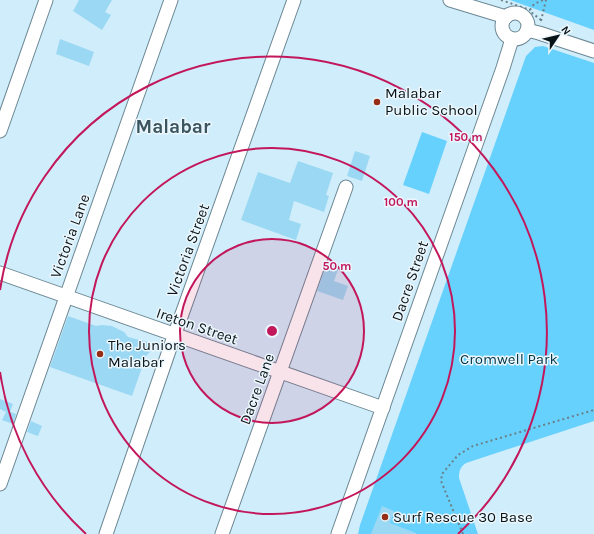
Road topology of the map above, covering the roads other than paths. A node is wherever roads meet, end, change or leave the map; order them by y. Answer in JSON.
{"nodes":[{"id":1,"x":46,"y":0,"type":"edge"},
{"id":2,"x":171,"y":0,"type":"edge"},
{"id":3,"x":294,"y":0,"type":"edge"},
{"id":4,"x":450,"y":0,"type":"edge"},
{"id":5,"x":506,"y":17,"type":"junction"},
{"id":6,"x":536,"y":28,"type":"junction"},
{"id":7,"x":512,"y":39,"type":"junction"},
{"id":8,"x":594,"y":51,"type":"edge"},
{"id":9,"x":0,"y":131,"type":"edge"},
{"id":10,"x":346,"y":187,"type":"dead end"},
{"id":11,"x":0,"y":273,"type":"edge"},
{"id":12,"x":65,"y":296,"type":"junction"},
{"id":13,"x":175,"y":335,"type":"junction"},
{"id":14,"x":280,"y":372,"type":"junction"},
{"id":15,"x":383,"y":408,"type":"junction"},
{"id":16,"x":0,"y":484,"type":"edge"},
{"id":17,"x":106,"y":534,"type":"edge"},
{"id":18,"x":222,"y":534,"type":"edge"},
{"id":19,"x":338,"y":534,"type":"edge"}],
"edges":[{"from":1,"to":9,"type":"street"},
{"from":2,"to":12,"type":"street","name":"Victoria Lane"},
{"from":3,"to":13,"type":"street","name":"Victoria Street"},
{"from":4,"to":5,"type":"street"},
{"from":5,"to":6,"type":"street"},
{"from":5,"to":7,"type":"street"},
{"from":6,"to":7,"type":"street"},
{"from":6,"to":8,"type":"street"},
{"from":7,"to":15,"type":"street","name":"Dacre Street"},
{"from":10,"to":14,"type":"street","name":"Dacre Lane"},
{"from":11,"to":12,"type":"street","name":"Ireton Street"},
{"from":12,"to":13,"type":"street","name":"Ireton Street"},
{"from":12,"to":16,"type":"street","name":"Victoria Lane"},
{"from":13,"to":14,"type":"street","name":"Ireton Street"},
{"from":13,"to":17,"type":"street","name":"Victoria Street"},
{"from":14,"to":15,"type":"street","name":"Ireton Street"},
{"from":14,"to":18,"type":"street","name":"Dacre Lane"},
{"from":15,"to":19,"type":"street","name":"Dacre Street"}]}
